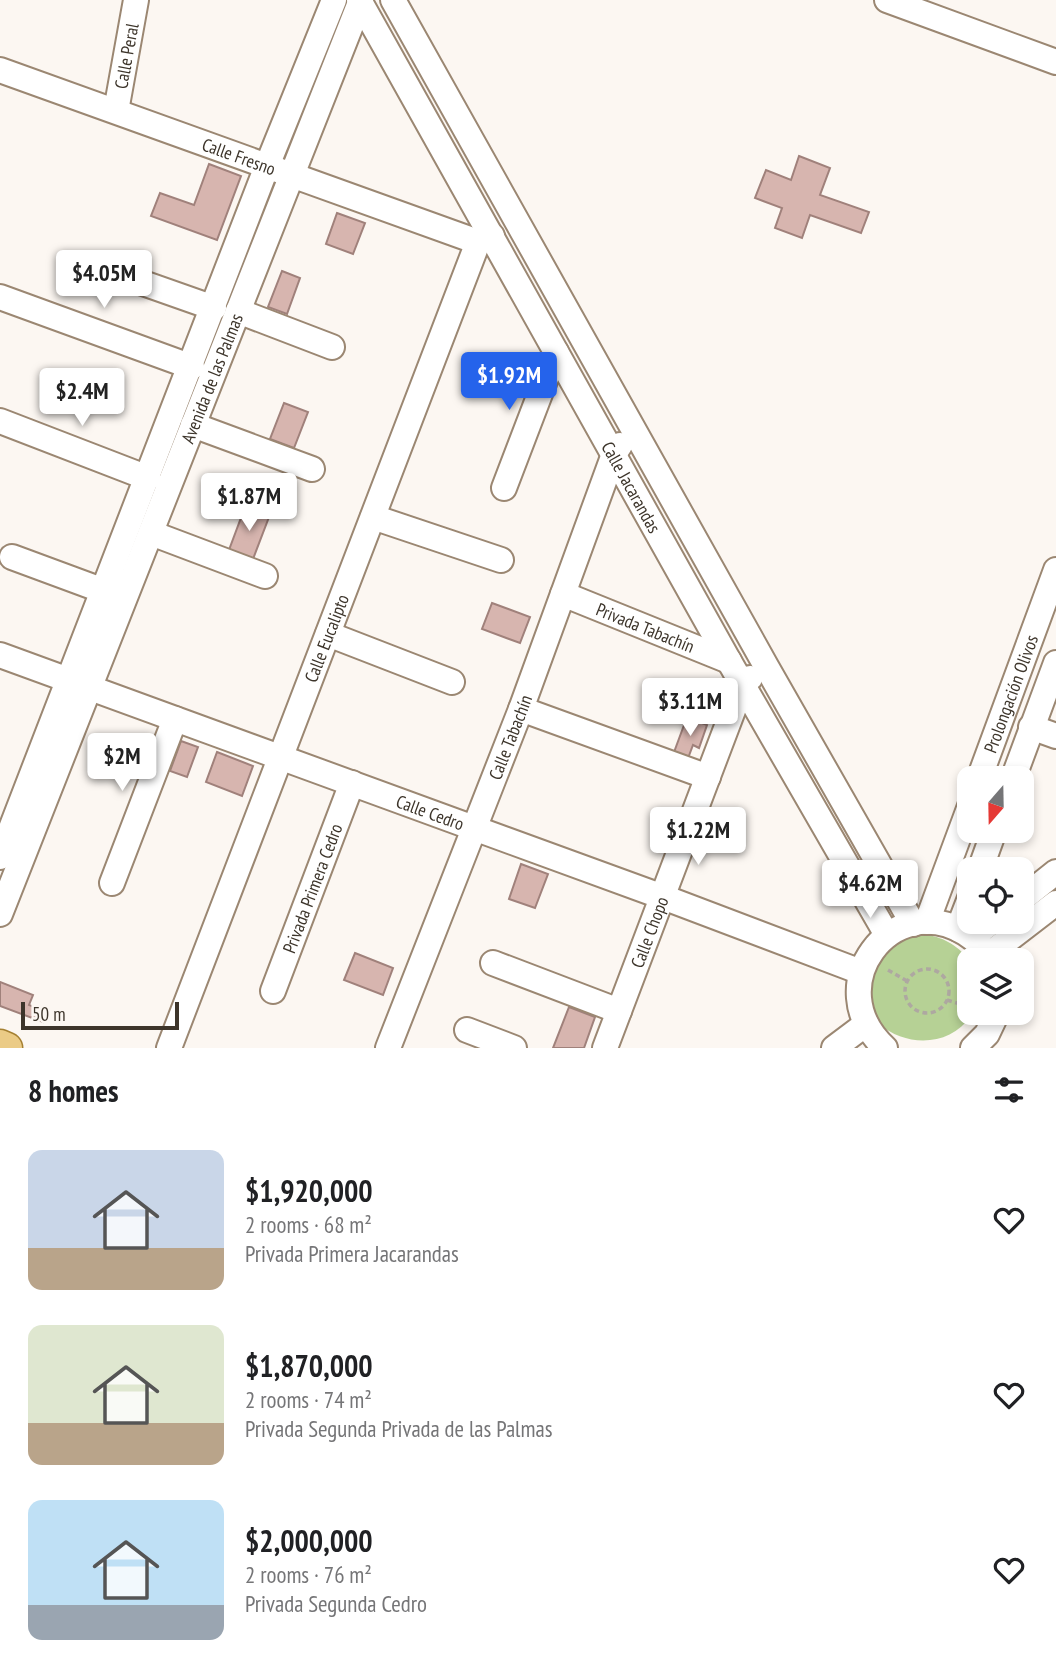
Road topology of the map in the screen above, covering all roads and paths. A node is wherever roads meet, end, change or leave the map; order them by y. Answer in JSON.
{"nodes":[{"id":1,"x":136,"y":0,"type":"edge"},
{"id":2,"x":334,"y":0,"type":"edge"},
{"id":3,"x":393,"y":0,"type":"edge"},
{"id":4,"x":887,"y":0,"type":"edge"},
{"id":5,"x":360,"y":1,"type":"edge"},
{"id":6,"x":1056,"y":62,"type":"edge"},
{"id":7,"x":0,"y":70,"type":"edge"},
{"id":8,"x":116,"y":111,"type":"junction"},
{"id":9,"x":267,"y":166,"type":"junction"},
{"id":10,"x":291,"y":175,"type":"junction"},
{"id":11,"x":485,"y":239,"type":"junction"},
{"id":12,"x":89,"y":264,"type":"dead end"},
{"id":13,"x":0,"y":297,"type":"edge"},
{"id":14,"x":226,"y":309,"type":"junction"},
{"id":15,"x":332,"y":347,"type":"dead end"},
{"id":16,"x":556,"y":352,"type":"junction"},
{"id":17,"x":192,"y":367,"type":"junction"},
{"id":18,"x":0,"y":421,"type":"edge"},
{"id":19,"x":193,"y":425,"type":"junction"},
{"id":20,"x":632,"y":427,"type":"junction"},
{"id":21,"x":614,"y":454,"type":"junction"},
{"id":22,"x":312,"y":469,"type":"dead end"},
{"id":23,"x":148,"y":478,"type":"junction"},
{"id":24,"x":504,"y":488,"type":"dead end"},
{"id":25,"x":373,"y":517,"type":"junction"},
{"id":26,"x":151,"y":533,"type":"junction"},
{"id":27,"x":12,"y":557,"type":"dead end"},
{"id":28,"x":502,"y":560,"type":"dead end"},
{"id":29,"x":1056,"y":570,"type":"edge"},
{"id":30,"x":265,"y":576,"type":"dead end"},
{"id":31,"x":104,"y":591,"type":"junction"},
{"id":32,"x":563,"y":594,"type":"junction"},
{"id":33,"x":1046,"y":626,"type":"edge"},
{"id":34,"x":328,"y":634,"type":"junction"},
{"id":35,"x":0,"y":655,"type":"edge"},
{"id":36,"x":729,"y":662,"type":"junction"},
{"id":37,"x":1056,"y":663,"type":"edge"},
{"id":38,"x":766,"y":666,"type":"junction"},
{"id":39,"x":452,"y":682,"type":"dead end"},
{"id":40,"x":79,"y":684,"type":"junction"},
{"id":41,"x":743,"y":684,"type":"junction"},
{"id":42,"x":521,"y":709,"type":"junction"},
{"id":43,"x":175,"y":719,"type":"junction"},
{"id":44,"x":1031,"y":727,"type":"junction"},
{"id":45,"x":1056,"y":736,"type":"edge"},
{"id":46,"x":281,"y":757,"type":"junction"},
{"id":47,"x":985,"y":766,"type":"edge"},
{"id":48,"x":1018,"y":766,"type":"edge"},
{"id":49,"x":708,"y":777,"type":"junction"},
{"id":50,"x":352,"y":783,"type":"junction"},
{"id":51,"x":475,"y":828,"type":"junction"},
{"id":52,"x":957,"y":836,"type":"edge"},
{"id":53,"x":0,"y":857,"type":"edge"},
{"id":54,"x":1056,"y":872,"type":"edge"},
{"id":55,"x":112,"y":883,"type":"dead end"},
{"id":56,"x":1034,"y":889,"type":"edge"},
{"id":57,"x":663,"y":897,"type":"junction"},
{"id":58,"x":1056,"y":902,"type":"edge"},
{"id":59,"x":0,"y":914,"type":"edge"},
{"id":60,"x":920,"y":923,"type":"junction"},
{"id":61,"x":887,"y":935,"type":"junction"},
{"id":62,"x":977,"y":945,"type":"edge"},
{"id":63,"x":493,"y":963,"type":"dead end"},
{"id":64,"x":861,"y":972,"type":"junction"},
{"id":65,"x":273,"y":991,"type":"dead end"},
{"id":66,"x":947,"y":1000,"type":"junction"},
{"id":67,"x":957,"y":1003,"type":"edge"},
{"id":68,"x":619,"y":1011,"type":"junction"},
{"id":69,"x":866,"y":1024,"type":"junction"},
{"id":70,"x":991,"y":1025,"type":"edge"},
{"id":71,"x":467,"y":1030,"type":"dead end"},
{"id":72,"x":0,"y":1045,"type":"edge"},
{"id":73,"x":7,"y":1048,"type":"edge"},
{"id":74,"x":169,"y":1048,"type":"edge"},
{"id":75,"x":388,"y":1048,"type":"edge"},
{"id":76,"x":514,"y":1048,"type":"edge"},
{"id":77,"x":605,"y":1048,"type":"edge"},
{"id":78,"x":834,"y":1048,"type":"edge"},
{"id":79,"x":883,"y":1048,"type":"edge"},
{"id":80,"x":973,"y":1048,"type":"edge"}],
"edges":[{"from":1,"to":8,"type":"street","name":"Calle Peral"},
{"from":2,"to":9,"type":"street","name":"Avenida de las Palmas"},
{"from":3,"to":20,"type":"street","name":"Calle Jacarandas"},
{"from":4,"to":6,"type":"street"},
{"from":5,"to":10,"type":"street","name":"Avenida de las Palmas"},
{"from":5,"to":11,"type":"street","name":"Calle Jacarandas"},
{"from":7,"to":8,"type":"street","name":"Calle Fresno"},
{"from":8,"to":9,"type":"street","name":"Calle Fresno"},
{"from":9,"to":10,"type":"street","name":"Calle Fresno"},
{"from":9,"to":14,"type":"street","name":"Avenida de las Palmas"},
{"from":10,"to":11,"type":"street","name":"Calle Fresno"},
{"from":10,"to":14,"type":"street","name":"Avenida de las Palmas"},
{"from":11,"to":16,"type":"street","name":"Calle Jacarandas"},
{"from":11,"to":25,"type":"street","name":"Calle Eucalipto"},
{"from":12,"to":14,"type":"street"},
{"from":13,"to":17,"type":"street"},
{"from":14,"to":15,"type":"street"},
{"from":14,"to":17,"type":"street","name":"Avenida de las Palmas"},
{"from":14,"to":19,"type":"street","name":"Avenida de las Palmas"},
{"from":16,"to":21,"type":"street","name":"Calle Jacarandas"},
{"from":16,"to":24,"type":"street"},
{"from":17,"to":23,"type":"street","name":"Avenida de las Palmas"},
{"from":18,"to":23,"type":"street"},
{"from":19,"to":22,"type":"street"},
{"from":19,"to":26,"type":"street","name":"Avenida de las Palmas"},
{"from":20,"to":21,"type":"street","name":"Calle Tabachín"},
{"from":20,"to":38,"type":"street","name":"Calle Jacarandas"},
{"from":21,"to":32,"type":"street","name":"Calle Tabachín"},
{"from":21,"to":36,"type":"street","name":"Calle Jacarandas"},
{"from":23,"to":31,"type":"street","name":"Avenida de las Palmas"},
{"from":25,"to":28,"type":"street"},
{"from":25,"to":34,"type":"street","name":"Calle Eucalipto"},
{"from":26,"to":30,"type":"street"},
{"from":26,"to":40,"type":"street","name":"Avenida de las Palmas"},
{"from":27,"to":31,"type":"street"},
{"from":29,"to":33,"type":"street","name":"Prolongación Olivos"},
{"from":31,"to":40,"type":"street","name":"Avenida de las Palmas"},
{"from":32,"to":36,"type":"street","name":"Privada Tabachín"},
{"from":32,"to":42,"type":"street","name":"Calle Tabachín"},
{"from":33,"to":47,"type":"street","name":"Prolongación Olivos"},
{"from":34,"to":39,"type":"street"},
{"from":34,"to":46,"type":"street","name":"Calle Eucalipto"},
{"from":35,"to":40,"type":"street","name":"Calle Cedro"},
{"from":36,"to":41,"type":"street","name":"Calle Jacarandas"},
{"from":37,"to":44,"type":"street","name":"Prolongación Olivos"},
{"from":38,"to":41,"type":"street"},
{"from":38,"to":60,"type":"street","name":"Calle Jacarandas"},
{"from":40,"to":43,"type":"street","name":"Calle Cedro"},
{"from":40,"to":53,"type":"street","name":"Avenida de las Palmas"},
{"from":40,"to":59,"type":"street","name":"Avenida de las Palmas"},
{"from":41,"to":49,"type":"street","name":"Calle Chopo"},
{"from":41,"to":61,"type":"street","name":"Calle Jacarandas"},
{"from":42,"to":49,"type":"street"},
{"from":42,"to":51,"type":"street","name":"Calle Tabachín"},
{"from":43,"to":46,"type":"street","name":"Calle Cedro"},
{"from":43,"to":55,"type":"street"},
{"from":44,"to":45,"type":"street"},
{"from":44,"to":48,"type":"street","name":"Prolongación Olivos"},
{"from":46,"to":50,"type":"street","name":"Calle Cedro"},
{"from":46,"to":74,"type":"street","name":"Calle Eucalipto"},
{"from":49,"to":57,"type":"street","name":"Calle Chopo"},
{"from":50,"to":51,"type":"street","name":"Calle Cedro"},
{"from":50,"to":65,"type":"street","name":"Privada Primera Cedro"},
{"from":51,"to":57,"type":"street","name":"Calle Cedro"},
{"from":51,"to":75,"type":"street","name":"Calle Tabachín"},
{"from":52,"to":60,"type":"street"},
{"from":54,"to":56,"type":"street"},
{"from":57,"to":64,"type":"street","name":"Calle Cedro"},
{"from":57,"to":68,"type":"street","name":"Calle Chopo"},
{"from":58,"to":62,"type":"street"},
{"from":60,"to":61,"type":"street"},
{"from":60,"to":62,"type":"street"},
{"from":61,"to":64,"type":"street"},
{"from":63,"to":68,"type":"street"},
{"from":64,"to":69,"type":"street"},
{"from":66,"to":66,"type":"path"},
{"from":66,"to":67,"type":"path"},
{"from":68,"to":77,"type":"street","name":"Calle Chopo"},
{"from":69,"to":78,"type":"street"},
{"from":69,"to":79,"type":"street"},
{"from":70,"to":80,"type":"street"},
{"from":71,"to":76,"type":"street"},
{"from":72,"to":73,"type":"main road"}]}
